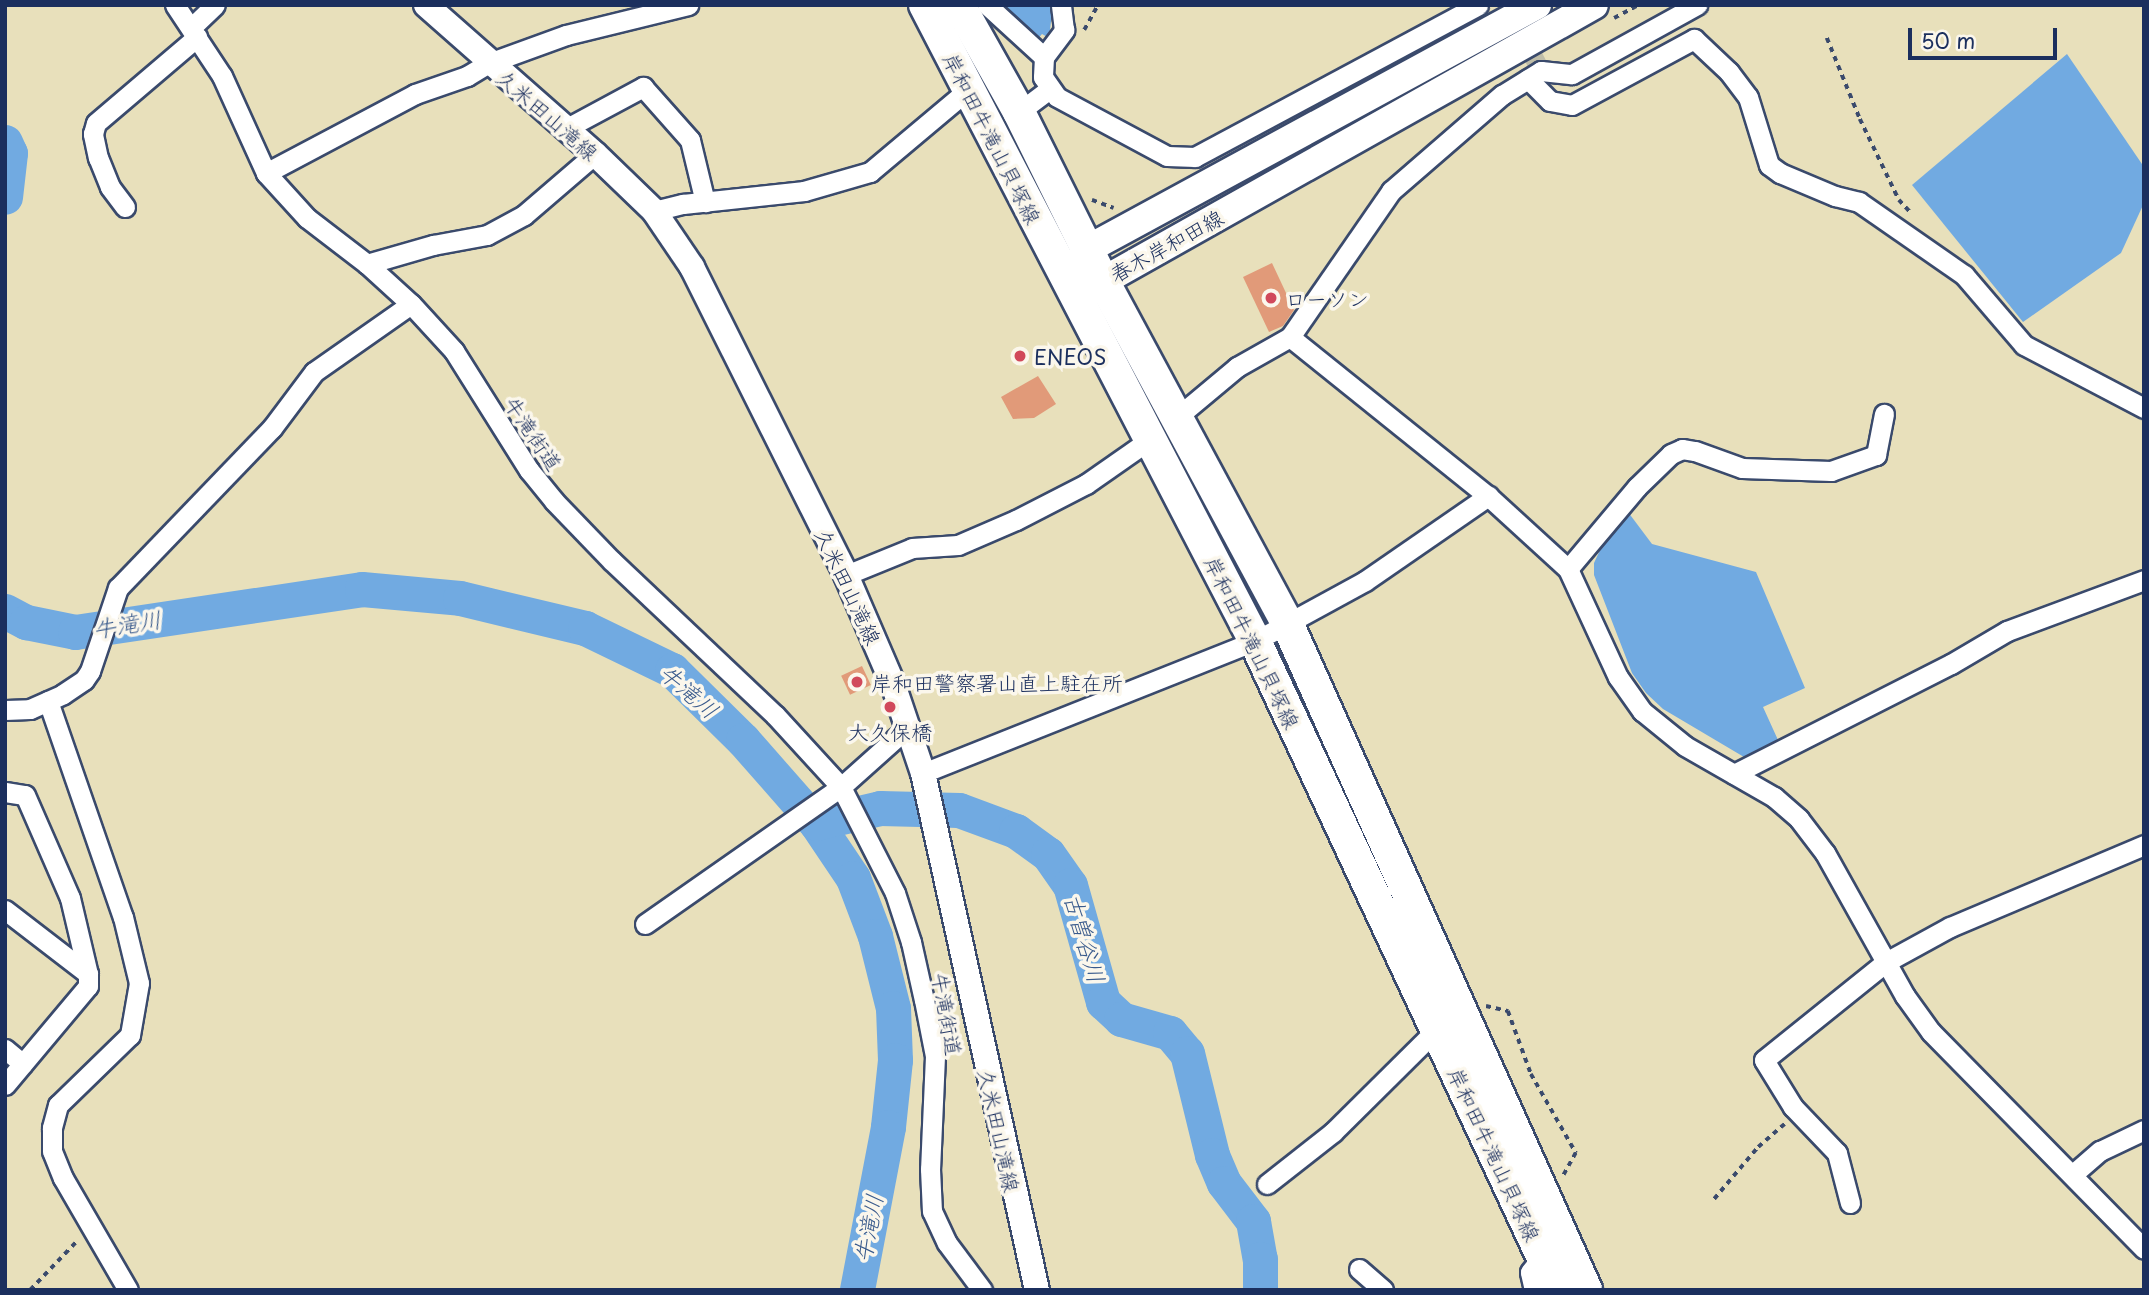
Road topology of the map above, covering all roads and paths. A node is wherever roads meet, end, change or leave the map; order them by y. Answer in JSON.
{"nodes":[{"id":1,"x":175,"y":5,"type":"edge"},
{"id":2,"x":215,"y":5,"type":"edge"},
{"id":3,"x":426,"y":5,"type":"edge"},
{"id":4,"x":688,"y":5,"type":"edge"},
{"id":5,"x":925,"y":5,"type":"edge"},
{"id":6,"x":959,"y":5,"type":"edge"},
{"id":7,"x":987,"y":5,"type":"edge"},
{"id":8,"x":1061,"y":5,"type":"edge"},
{"id":9,"x":1478,"y":5,"type":"edge"},
{"id":10,"x":1537,"y":5,"type":"edge"},
{"id":11,"x":1594,"y":5,"type":"edge"},
{"id":12,"x":1696,"y":5,"type":"edge"},
{"id":13,"x":194,"y":32,"type":"junction"},
{"id":14,"x":1827,"y":38,"type":"dead end"},
{"id":15,"x":1044,"y":57,"type":"junction"},
{"id":16,"x":489,"y":63,"type":"junction"},
{"id":17,"x":1528,"y":79,"type":"junction"},
{"id":18,"x":969,"y":89,"type":"junction"},
{"id":19,"x":1049,"y":89,"type":"junction"},
{"id":20,"x":1019,"y":112,"type":"junction"},
{"id":21,"x":565,"y":129,"type":"junction"},
{"id":22,"x":595,"y":154,"type":"junction"},
{"id":23,"x":266,"y":173,"type":"junction"},
{"id":24,"x":705,"y":202,"type":"junction"},
{"id":25,"x":125,"y":207,"type":"dead end"},
{"id":26,"x":654,"y":211,"type":"junction"},
{"id":27,"x":1916,"y":218,"type":"dead end"},
{"id":28,"x":1088,"y":249,"type":"junction"},
{"id":29,"x":367,"y":264,"type":"junction"},
{"id":30,"x":1066,"y":279,"type":"junction"},
{"id":31,"x":1103,"y":281,"type":"junction"},
{"id":32,"x":411,"y":304,"type":"junction"},
{"id":33,"x":1290,"y":337,"type":"junction"},
{"id":34,"x":2144,"y":408,"type":"edge"},
{"id":35,"x":1884,"y":414,"type":"dead end"},
{"id":36,"x":1176,"y":418,"type":"junction"},
{"id":37,"x":1149,"y":440,"type":"junction"},
{"id":38,"x":1488,"y":496,"type":"junction"},
{"id":39,"x":1568,"y":569,"type":"junction"},
{"id":40,"x":846,"y":575,"type":"junction"},
{"id":41,"x":2144,"y":580,"type":"edge"},
{"id":42,"x":1287,"y":623,"type":"junction"},
{"id":43,"x":1255,"y":640,"type":"junction"},
{"id":44,"x":48,"y":701,"type":"junction"},
{"id":45,"x":5,"y":710,"type":"edge"},
{"id":46,"x":908,"y":727,"type":"junction"},
{"id":47,"x":1734,"y":774,"type":"junction"},
{"id":48,"x":925,"y":783,"type":"junction"},
{"id":49,"x":838,"y":790,"type":"junction"},
{"id":50,"x":5,"y":792,"type":"edge"},
{"id":51,"x":2144,"y":845,"type":"edge"},
{"id":52,"x":5,"y":910,"type":"edge"},
{"id":53,"x":645,"y":924,"type":"dead end"},
{"id":54,"x":1886,"y":962,"type":"junction"},
{"id":55,"x":88,"y":974,"type":"junction"},
{"id":56,"x":1454,"y":999,"type":"junction"},
{"id":57,"x":1437,"y":1029,"type":"junction"},
{"id":58,"x":5,"y":1049,"type":"edge"},
{"id":59,"x":23,"y":1064,"type":"junction"},
{"id":60,"x":5,"y":1086,"type":"edge"},
{"id":61,"x":1798,"y":1111,"type":"junction"},
{"id":62,"x":2144,"y":1130,"type":"edge"},
{"id":63,"x":2072,"y":1175,"type":"junction"},
{"id":64,"x":1267,"y":1184,"type":"dead end"},
{"id":65,"x":1714,"y":1199,"type":"dead end"},
{"id":66,"x":1850,"y":1203,"type":"dead end"},
{"id":67,"x":1547,"y":1205,"type":"junction"},
{"id":68,"x":91,"y":1227,"type":"junction"},
{"id":69,"x":2144,"y":1249,"type":"edge"},
{"id":70,"x":1542,"y":1257,"type":"junction"},
{"id":71,"x":1359,"y":1269,"type":"dead end"},
{"id":72,"x":30,"y":1290,"type":"edge"},
{"id":73,"x":128,"y":1290,"type":"edge"},
{"id":74,"x":982,"y":1290,"type":"edge"},
{"id":75,"x":1037,"y":1290,"type":"edge"},
{"id":76,"x":1383,"y":1290,"type":"edge"},
{"id":77,"x":1534,"y":1290,"type":"edge"},
{"id":78,"x":1558,"y":1290,"type":"edge"},
{"id":79,"x":1586,"y":1290,"type":"edge"}],
"edges":[{"from":1,"to":13,"type":"street","name":"牛滝街道"},
{"from":2,"to":13,"type":"street"},
{"from":3,"to":16,"type":"street","name":"久米田山滝線"},
{"from":4,"to":16,"type":"street"},
{"from":5,"to":18,"type":"main road","name":"岸和田牛滝山貝塚線"},
{"from":6,"to":20,"type":"main road","name":"岸和田牛滝山貝塚線"},
{"from":7,"to":15,"type":"street"},
{"from":8,"to":15,"type":"street"},
{"from":9,"to":19,"type":"street"},
{"from":10,"to":28,"type":"main road","name":"春木岸和田線"},
{"from":11,"to":31,"type":"main road","name":"春木岸和田線"},
{"from":12,"to":17,"type":"street"},
{"from":13,"to":23,"type":"street","name":"牛滝街道"},
{"from":13,"to":25,"type":"street"},
{"from":14,"to":27,"type":"path"},
{"from":15,"to":19,"type":"street"},
{"from":16,"to":21,"type":"street","name":"久米田山滝線"},
{"from":16,"to":23,"type":"street"},
{"from":17,"to":33,"type":"street"},
{"from":17,"to":34,"type":"street"},
{"from":18,"to":24,"type":"street"},
{"from":18,"to":30,"type":"main road","name":"岸和田牛滝山貝塚線"},
{"from":19,"to":20,"type":"street"},
{"from":20,"to":28,"type":"main road","name":"岸和田牛滝山貝塚線"},
{"from":21,"to":22,"type":"street","name":"久米田山滝線"},
{"from":21,"to":24,"type":"street"},
{"from":22,"to":26,"type":"street","name":"久米田山滝線"},
{"from":22,"to":29,"type":"street"},
{"from":23,"to":29,"type":"street","name":"牛滝街道"},
{"from":24,"to":26,"type":"street"},
{"from":26,"to":40,"type":"street","name":"久米田山滝線"},
{"from":28,"to":30,"type":"main road","name":"春木岸和田線"},
{"from":28,"to":31,"type":"main road","name":"岸和田牛滝山貝塚線"},
{"from":29,"to":32,"type":"street","name":"牛滝街道"},
{"from":30,"to":31,"type":"main road","name":"春木岸和田線"},
{"from":30,"to":37,"type":"main road","name":"岸和田牛滝山貝塚線"},
{"from":31,"to":36,"type":"main road","name":"岸和田牛滝山貝塚線"},
{"from":32,"to":44,"type":"street"},
{"from":32,"to":49,"type":"street","name":"牛滝街道"},
{"from":33,"to":36,"type":"street"},
{"from":33,"to":38,"type":"street"},
{"from":35,"to":39,"type":"street"},
{"from":36,"to":42,"type":"main road","name":"岸和田牛滝山貝塚線"},
{"from":37,"to":40,"type":"street"},
{"from":37,"to":43,"type":"main road","name":"岸和田牛滝山貝塚線"},
{"from":38,"to":39,"type":"street"},
{"from":38,"to":42,"type":"street"},
{"from":39,"to":47,"type":"street"},
{"from":40,"to":46,"type":"street","name":"久米田山滝線"},
{"from":41,"to":47,"type":"street"},
{"from":42,"to":43,"type":"street"},
{"from":42,"to":56,"type":"main road","name":"岸和田牛滝山貝塚線"},
{"from":43,"to":48,"type":"street"},
{"from":43,"to":57,"type":"main road","name":"岸和田牛滝山貝塚線"},
{"from":44,"to":45,"type":"street"},
{"from":44,"to":68,"type":"street"},
{"from":46,"to":48,"type":"street","name":"久米田山滝線"},
{"from":46,"to":49,"type":"street"},
{"from":47,"to":54,"type":"street"},
{"from":48,"to":75,"type":"street","name":"久米田山滝線"},
{"from":49,"to":53,"type":"street"},
{"from":49,"to":74,"type":"street","name":"牛滝街道"},
{"from":50,"to":55,"type":"street"},
{"from":51,"to":54,"type":"street"},
{"from":52,"to":55,"type":"street"},
{"from":54,"to":61,"type":"street"},
{"from":54,"to":63,"type":"street"},
{"from":55,"to":59,"type":"street"},
{"from":56,"to":67,"type":"main road","name":"岸和田牛滝山貝塚線"},
{"from":56,"to":67,"type":"path"},
{"from":57,"to":64,"type":"street"},
{"from":57,"to":70,"type":"main road","name":"岸和田牛滝山貝塚線"},
{"from":58,"to":59,"type":"street"},
{"from":59,"to":60,"type":"street"},
{"from":61,"to":65,"type":"path"},
{"from":61,"to":66,"type":"street"},
{"from":62,"to":63,"type":"street"},
{"from":63,"to":69,"type":"street"},
{"from":67,"to":79,"type":"main road","name":"岸和田牛滝山貝塚線"},
{"from":68,"to":72,"type":"path"},
{"from":68,"to":73,"type":"street"},
{"from":70,"to":77,"type":"street"},
{"from":70,"to":78,"type":"main road","name":"岸和田牛滝山貝塚線"},
{"from":71,"to":76,"type":"street"}]}
